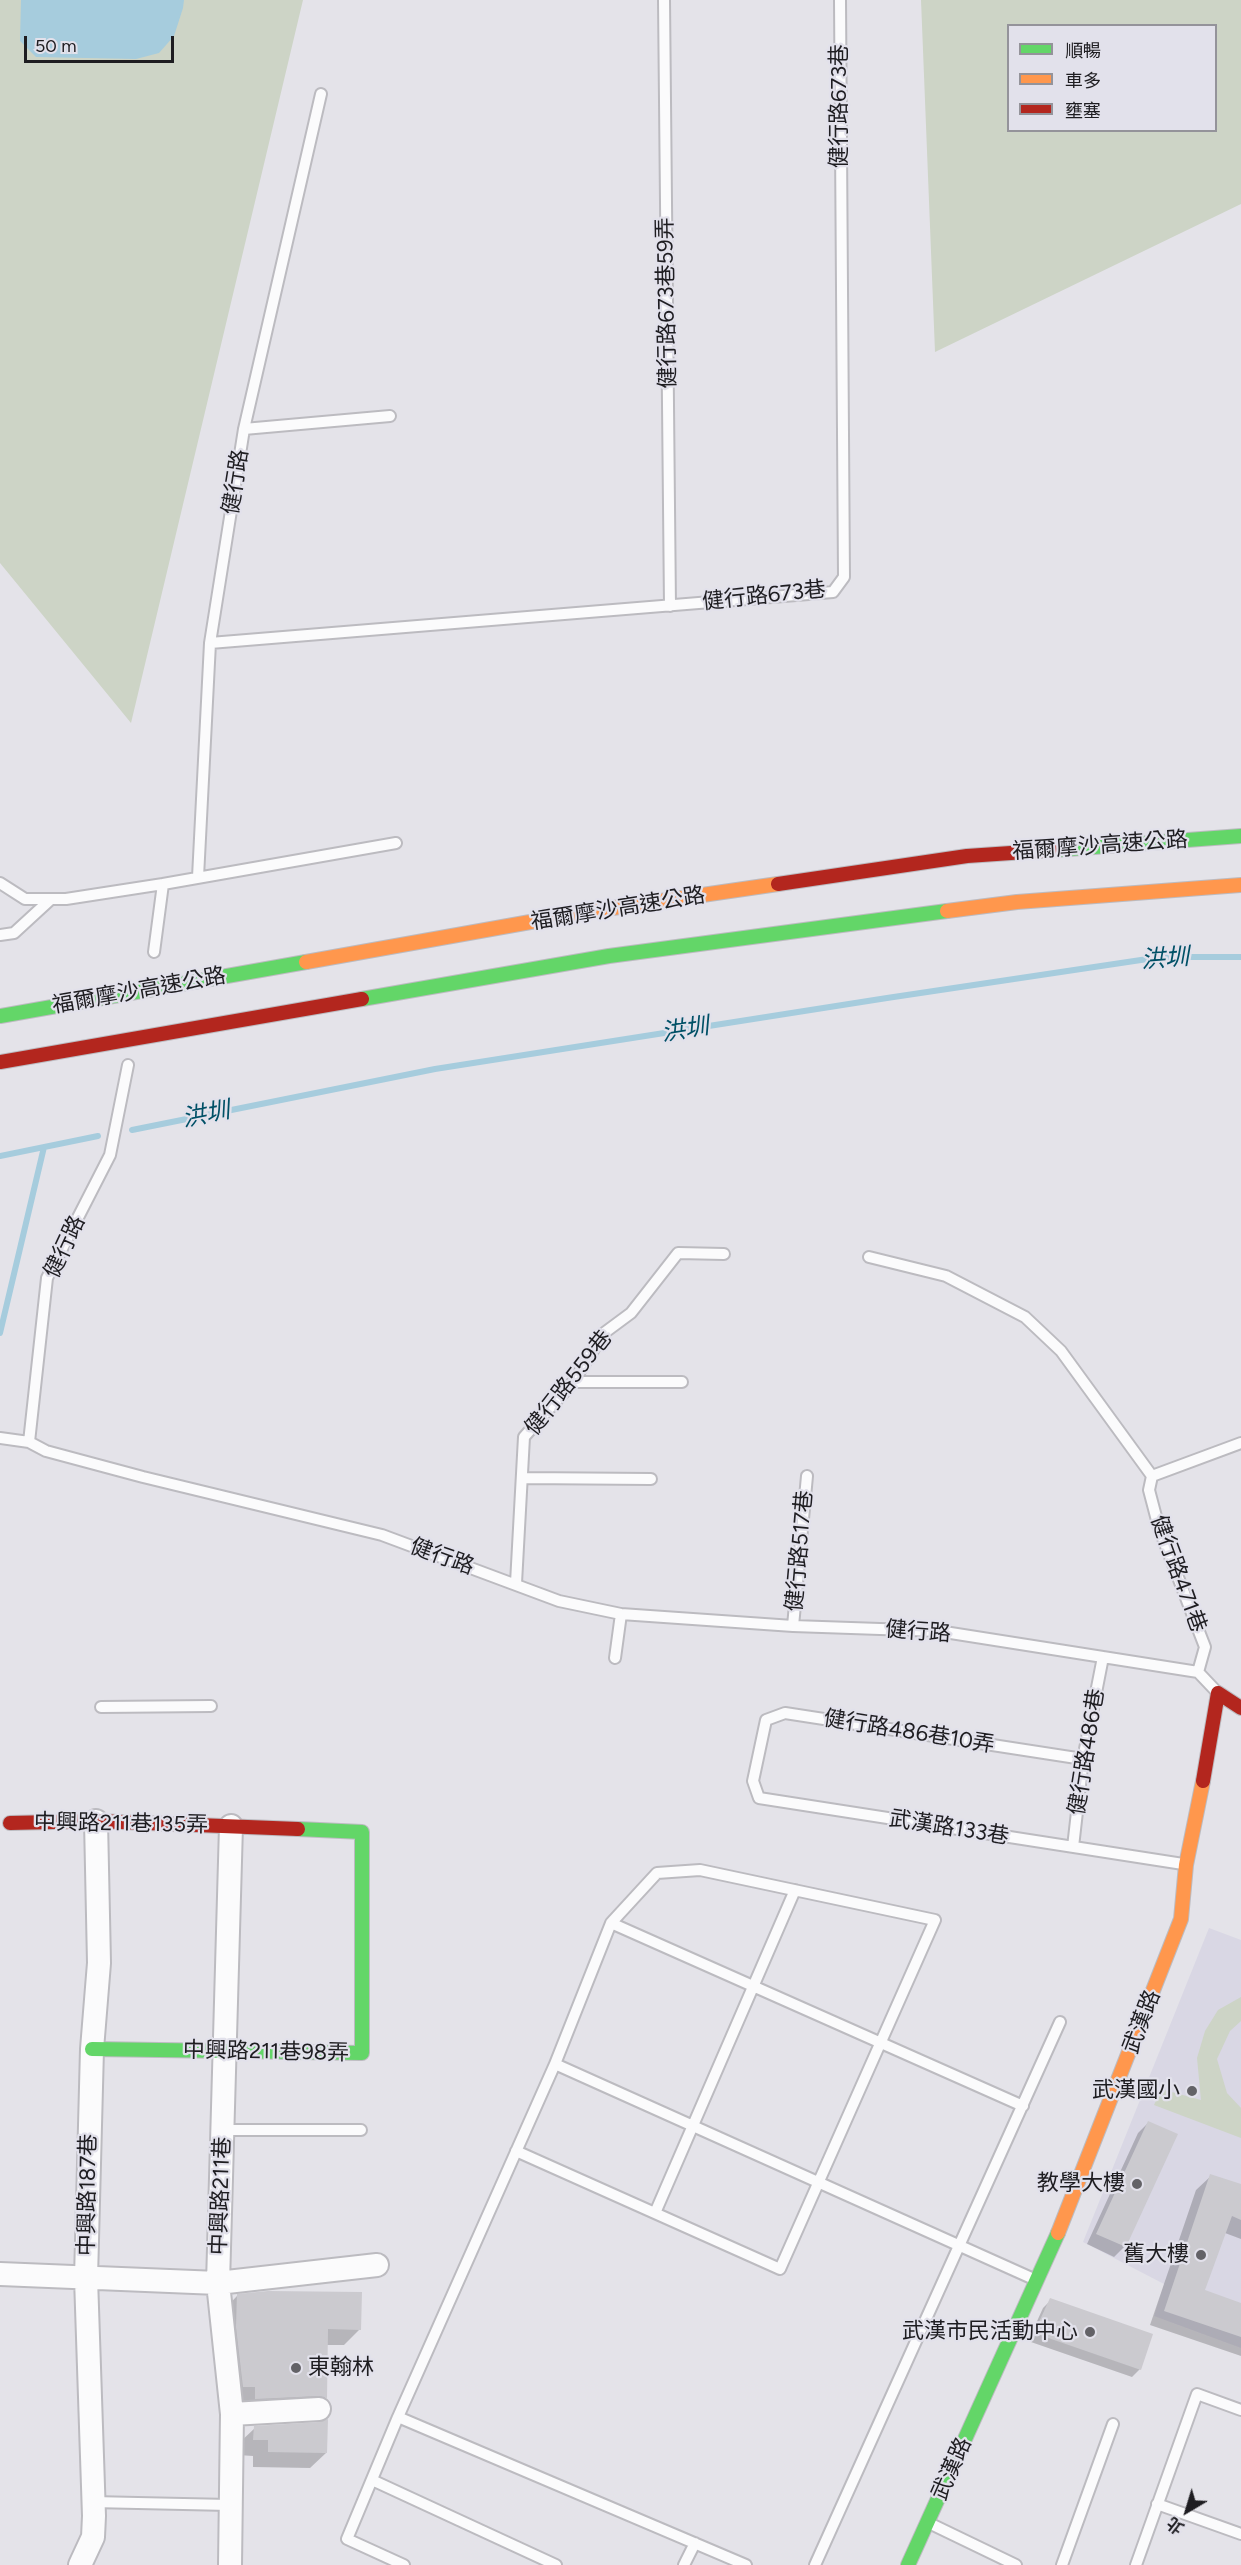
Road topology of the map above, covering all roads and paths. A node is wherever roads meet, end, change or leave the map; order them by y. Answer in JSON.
{"nodes":[{"id":1,"x":664,"y":0,"type":"edge"},
{"id":2,"x":840,"y":0,"type":"edge"},
{"id":3,"x":321,"y":94,"type":"dead end"},
{"id":4,"x":390,"y":416,"type":"dead end"},
{"id":5,"x":244,"y":429,"type":"junction"},
{"id":6,"x":670,"y":606,"type":"junction"},
{"id":7,"x":210,"y":643,"type":"junction"},
{"id":8,"x":1241,"y":836,"type":"edge"},
{"id":9,"x":396,"y":843,"type":"dead end"},
{"id":10,"x":198,"y":877,"type":"junction"},
{"id":11,"x":0,"y":883,"type":"edge"},
{"id":12,"x":163,"y":884,"type":"junction"},
{"id":13,"x":1241,"y":885,"type":"edge"},
{"id":14,"x":51,"y":899,"type":"junction"},
{"id":15,"x":0,"y":935,"type":"edge"},
{"id":16,"x":154,"y":952,"type":"dead end"},
{"id":17,"x":0,"y":1016,"type":"edge"},
{"id":18,"x":0,"y":1062,"type":"edge"},
{"id":19,"x":128,"y":1065,"type":"dead end"},
{"id":20,"x":724,"y":1254,"type":"dead end"},
{"id":21,"x":869,"y":1257,"type":"dead end"},
{"id":22,"x":573,"y":1382,"type":"junction"},
{"id":23,"x":682,"y":1382,"type":"dead end"},
{"id":24,"x":0,"y":1438,"type":"edge"},
{"id":25,"x":29,"y":1442,"type":"junction"},
{"id":26,"x":1241,"y":1443,"type":"edge"},
{"id":27,"x":807,"y":1476,"type":"dead end"},
{"id":28,"x":1152,"y":1476,"type":"junction"},
{"id":29,"x":522,"y":1478,"type":"junction"},
{"id":30,"x":651,"y":1479,"type":"dead end"},
{"id":31,"x":516,"y":1583,"type":"junction"},
{"id":32,"x":621,"y":1614,"type":"junction"},
{"id":33,"x":793,"y":1626,"type":"junction"},
{"id":34,"x":1103,"y":1657,"type":"junction"},
{"id":35,"x":615,"y":1658,"type":"dead end"},
{"id":36,"x":1198,"y":1672,"type":"junction"},
{"id":37,"x":1218,"y":1693,"type":"junction"},
{"id":38,"x":211,"y":1706,"type":"dead end"},
{"id":39,"x":101,"y":1707,"type":"dead end"},
{"id":40,"x":1241,"y":1708,"type":"edge"},
{"id":41,"x":759,"y":1751,"type":"joint"},
{"id":42,"x":1083,"y":1759,"type":"junction"},
{"id":43,"x":96,"y":1821,"type":"junction"},
{"id":44,"x":10,"y":1822,"type":"dead end"},
{"id":45,"x":231,"y":1826,"type":"junction"},
{"id":46,"x":362,"y":1832,"type":"joint"},
{"id":47,"x":1073,"y":1847,"type":"junction"},
{"id":48,"x":1186,"y":1865,"type":"junction"},
{"id":49,"x":795,"y":1890,"type":"junction"},
{"id":50,"x":611,"y":1923,"type":"junction"},
{"id":51,"x":754,"y":1986,"type":"junction"},
{"id":52,"x":1060,"y":2022,"type":"dead end"},
{"id":53,"x":879,"y":2042,"type":"junction"},
{"id":54,"x":92,"y":2049,"type":"junction"},
{"id":55,"x":225,"y":2051,"type":"junction"},
{"id":56,"x":555,"y":2064,"type":"junction"},
{"id":57,"x":1023,"y":2106,"type":"junction"},
{"id":58,"x":694,"y":2126,"type":"junction"},
{"id":59,"x":223,"y":2130,"type":"junction"},
{"id":60,"x":361,"y":2130,"type":"dead end"},
{"id":61,"x":516,"y":2151,"type":"junction"},
{"id":62,"x":818,"y":2182,"type":"junction"},
{"id":63,"x":655,"y":2213,"type":"junction"},
{"id":64,"x":958,"y":2246,"type":"junction"},
{"id":65,"x":377,"y":2265,"type":"dead end"},
{"id":66,"x":0,"y":2274,"type":"edge"},
{"id":67,"x":86,"y":2278,"type":"junction"},
{"id":68,"x":1039,"y":2282,"type":"junction"},
{"id":69,"x":218,"y":2283,"type":"junction"},
{"id":70,"x":320,"y":2409,"type":"dead end"},
{"id":71,"x":1241,"y":2410,"type":"edge"},
{"id":72,"x":232,"y":2414,"type":"junction"},
{"id":73,"x":398,"y":2417,"type":"junction"},
{"id":74,"x":1113,"y":2424,"type":"dead end"},
{"id":75,"x":372,"y":2480,"type":"junction"},
{"id":76,"x":92,"y":2502,"type":"junction"},
{"id":77,"x":1157,"y":2504,"type":"junction"},
{"id":78,"x":229,"y":2505,"type":"junction"},
{"id":79,"x":928,"y":2523,"type":"junction"},
{"id":80,"x":1241,"y":2534,"type":"edge"},
{"id":81,"x":695,"y":2543,"type":"junction"},
{"id":82,"x":80,"y":2565,"type":"edge"},
{"id":83,"x":230,"y":2565,"type":"edge"},
{"id":84,"x":405,"y":2565,"type":"edge"},
{"id":85,"x":556,"y":2565,"type":"edge"},
{"id":86,"x":684,"y":2565,"type":"edge"},
{"id":87,"x":746,"y":2565,"type":"edge"},
{"id":88,"x":815,"y":2565,"type":"edge"},
{"id":89,"x":908,"y":2565,"type":"edge"},
{"id":90,"x":1016,"y":2565,"type":"edge"},
{"id":91,"x":1062,"y":2565,"type":"edge"},
{"id":92,"x":1136,"y":2565,"type":"edge"}],
"edges":[{"from":1,"to":6,"type":"lane","name":"健行路673巷59弄"},
{"from":2,"to":6,"type":"lane","name":"健行路673巷"},
{"from":3,"to":5,"type":"lane","name":"健行路"},
{"from":4,"to":5,"type":"lane"},
{"from":5,"to":7,"type":"lane","name":"健行路"},
{"from":6,"to":7,"type":"lane","name":"健行路673巷"},
{"from":7,"to":10,"type":"lane","name":"健行路"},
{"from":8,"to":17,"type":"main road","name":"福爾摩沙高速公路"},
{"from":9,"to":10,"type":"lane"},
{"from":10,"to":12,"type":"lane"},
{"from":11,"to":14,"type":"lane"},
{"from":12,"to":14,"type":"lane"},
{"from":12,"to":16,"type":"lane"},
{"from":13,"to":18,"type":"main road","name":"福爾摩沙高速公路"},
{"from":14,"to":15,"type":"lane"},
{"from":19,"to":25,"type":"lane","name":"健行路"},
{"from":20,"to":22,"type":"lane","name":"健行路559巷"},
{"from":21,"to":28,"type":"lane"},
{"from":22,"to":23,"type":"lane"},
{"from":22,"to":29,"type":"lane","name":"健行路559巷"},
{"from":24,"to":25,"type":"lane"},
{"from":25,"to":31,"type":"lane","name":"健行路"},
{"from":26,"to":28,"type":"lane"},
{"from":27,"to":33,"type":"lane","name":"健行路517巷"},
{"from":28,"to":36,"type":"lane","name":"健行路471巷"},
{"from":29,"to":30,"type":"lane"},
{"from":29,"to":31,"type":"lane","name":"健行路559巷"},
{"from":31,"to":32,"type":"lane","name":"健行路"},
{"from":32,"to":33,"type":"lane","name":"健行路"},
{"from":32,"to":35,"type":"lane"},
{"from":33,"to":34,"type":"lane","name":"健行路"},
{"from":34,"to":36,"type":"lane","name":"健行路"},
{"from":34,"to":42,"type":"lane","name":"健行路486巷"},
{"from":36,"to":37,"type":"lane"},
{"from":37,"to":40,"type":"main road"},
{"from":37,"to":48,"type":"main road","name":"武漢路"},
{"from":38,"to":39,"type":"lane"},
{"from":41,"to":42,"type":"lane","name":"健行路486巷10弄"},
{"from":41,"to":47,"type":"lane","name":"武漢路133巷"},
{"from":42,"to":47,"type":"lane","name":"健行路486巷"},
{"from":43,"to":44,"type":"main road","name":"中興路211巷135弄"},
{"from":43,"to":45,"type":"main road","name":"中興路211巷135弄"},
{"from":43,"to":54,"type":"street","name":"中興路187巷"},
{"from":45,"to":46,"type":"main road","name":"中興路211巷135弄"},
{"from":45,"to":55,"type":"street","name":"中興路211巷"},
{"from":46,"to":55,"type":"main road","name":"中興路211巷98弄"},
{"from":47,"to":48,"type":"lane","name":"武漢路133巷"},
{"from":48,"to":68,"type":"main road","name":"武漢路"},
{"from":49,"to":50,"type":"lane"},
{"from":49,"to":51,"type":"lane"},
{"from":49,"to":53,"type":"lane"},
{"from":50,"to":51,"type":"lane"},
{"from":50,"to":56,"type":"lane"},
{"from":51,"to":53,"type":"lane"},
{"from":51,"to":58,"type":"lane"},
{"from":52,"to":57,"type":"lane"},
{"from":53,"to":57,"type":"lane"},
{"from":53,"to":62,"type":"lane"},
{"from":54,"to":55,"type":"main road","name":"中興路211巷98弄"},
{"from":54,"to":67,"type":"street","name":"中興路187巷"},
{"from":55,"to":59,"type":"street","name":"中興路211巷"},
{"from":56,"to":58,"type":"lane"},
{"from":56,"to":61,"type":"lane"},
{"from":57,"to":64,"type":"lane"},
{"from":58,"to":62,"type":"lane"},
{"from":58,"to":63,"type":"lane"},
{"from":59,"to":60,"type":"lane"},
{"from":59,"to":69,"type":"street","name":"中興路211巷"},
{"from":61,"to":63,"type":"lane"},
{"from":61,"to":73,"type":"lane"},
{"from":62,"to":63,"type":"lane"},
{"from":62,"to":64,"type":"lane"},
{"from":64,"to":68,"type":"lane"},
{"from":64,"to":88,"type":"lane"},
{"from":65,"to":69,"type":"street"},
{"from":66,"to":67,"type":"street"},
{"from":67,"to":69,"type":"street"},
{"from":67,"to":76,"type":"street","name":"中興路187巷"},
{"from":68,"to":79,"type":"main road","name":"武漢路"},
{"from":69,"to":72,"type":"street","name":"中興路211巷"},
{"from":70,"to":72,"type":"street"},
{"from":71,"to":77,"type":"lane"},
{"from":72,"to":78,"type":"street","name":"中興路211巷"},
{"from":73,"to":75,"type":"lane"},
{"from":73,"to":81,"type":"lane"},
{"from":74,"to":91,"type":"lane"},
{"from":75,"to":84,"type":"lane"},
{"from":75,"to":85,"type":"lane"},
{"from":76,"to":78,"type":"lane"},
{"from":76,"to":82,"type":"street","name":"中興路187巷"},
{"from":77,"to":80,"type":"lane"},
{"from":77,"to":92,"type":"lane"},
{"from":78,"to":83,"type":"street","name":"中興路211巷"},
{"from":79,"to":89,"type":"main road","name":"武漢路"},
{"from":79,"to":90,"type":"lane"},
{"from":81,"to":86,"type":"lane"},
{"from":81,"to":87,"type":"lane"}]}
